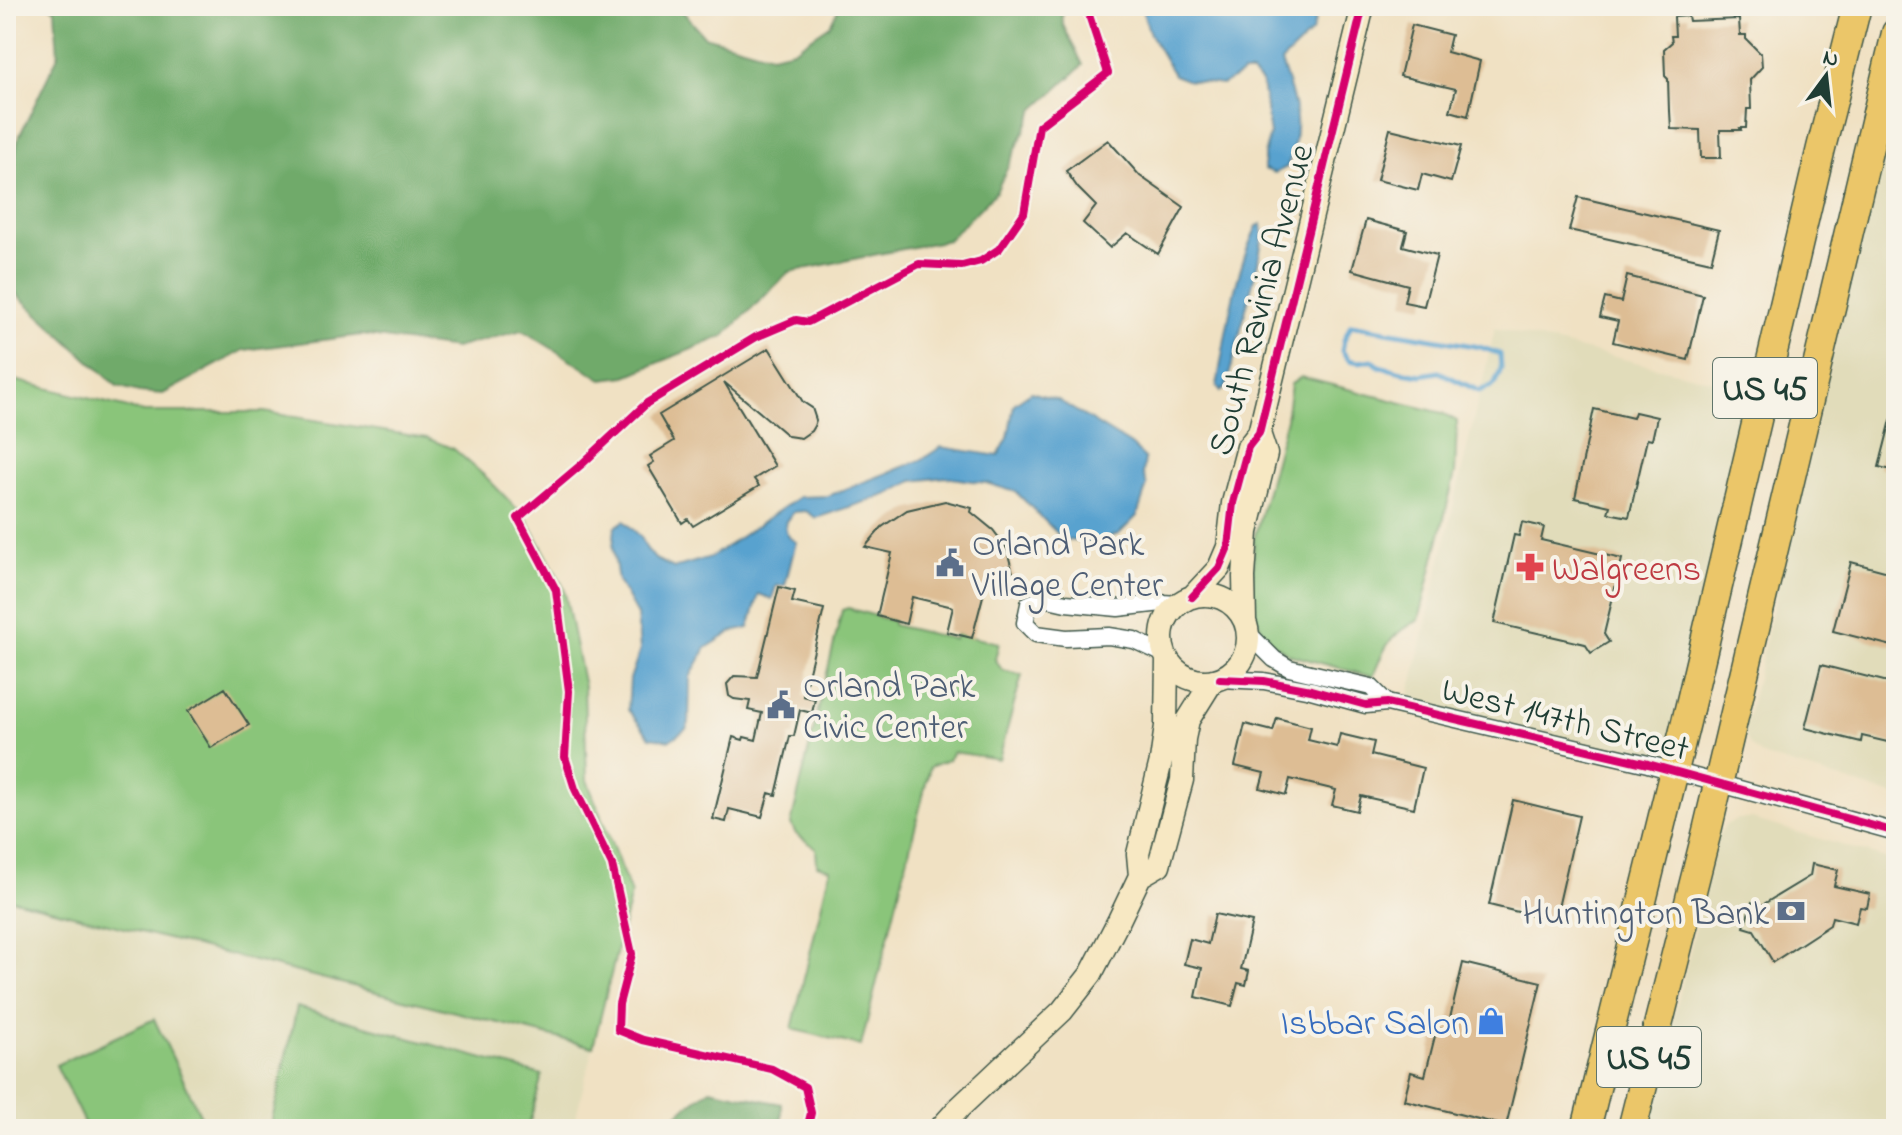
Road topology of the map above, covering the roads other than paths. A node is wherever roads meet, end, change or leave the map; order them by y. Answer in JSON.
{"nodes":[{"id":1,"x":1363,"y":6,"type":"edge"},
{"id":2,"x":1857,"y":6,"type":"edge"},
{"id":3,"x":1896,"y":33,"type":"edge"},
{"id":4,"x":1259,"y":433,"type":"junction"},
{"id":5,"x":1186,"y":601,"type":"junction"},
{"id":6,"x":1246,"y":627,"type":"junction"},
{"id":7,"x":1166,"y":656,"type":"junction"},
{"id":8,"x":1217,"y":679,"type":"junction"},
{"id":9,"x":1387,"y":703,"type":"junction"},
{"id":10,"x":1674,"y":771,"type":"junction"},
{"id":11,"x":1717,"y":783,"type":"junction"},
{"id":12,"x":1896,"y":832,"type":"edge"},
{"id":13,"x":1140,"y":876,"type":"junction"},
{"id":14,"x":940,"y":1129,"type":"edge"},
{"id":15,"x":1586,"y":1129,"type":"edge"},
{"id":16,"x":1632,"y":1129,"type":"edge"}],
"edges":[{"from":1,"to":4,"type":"street","name":"South Ravinia Avenue"},
{"from":2,"to":10,"type":"highway","number":"US 45"},
{"from":3,"to":11,"type":"highway","number":"US 45"},
{"from":4,"to":5,"type":"street","name":"South Ravinia Avenue"},
{"from":4,"to":6,"type":"street","name":"South Ravinia Avenue"},
{"from":5,"to":6,"type":"street"},
{"from":5,"to":7,"type":"street"},
{"from":5,"to":7,"type":"street"},
{"from":6,"to":8,"type":"street"},
{"from":6,"to":9,"type":"street","name":"West 147th Street"},
{"from":7,"to":8,"type":"street"},
{"from":7,"to":13,"type":"street"},
{"from":8,"to":9,"type":"street","name":"West 147th Street"},
{"from":8,"to":13,"type":"street"},
{"from":9,"to":10,"type":"street","name":"West 147th Street"},
{"from":10,"to":11,"type":"street","name":"West 147th Street"},
{"from":10,"to":15,"type":"highway","number":"US 45"},
{"from":11,"to":12,"type":"street","name":"West 147th Street"},
{"from":11,"to":16,"type":"highway","number":"US 45"},
{"from":13,"to":14,"type":"street"}]}
